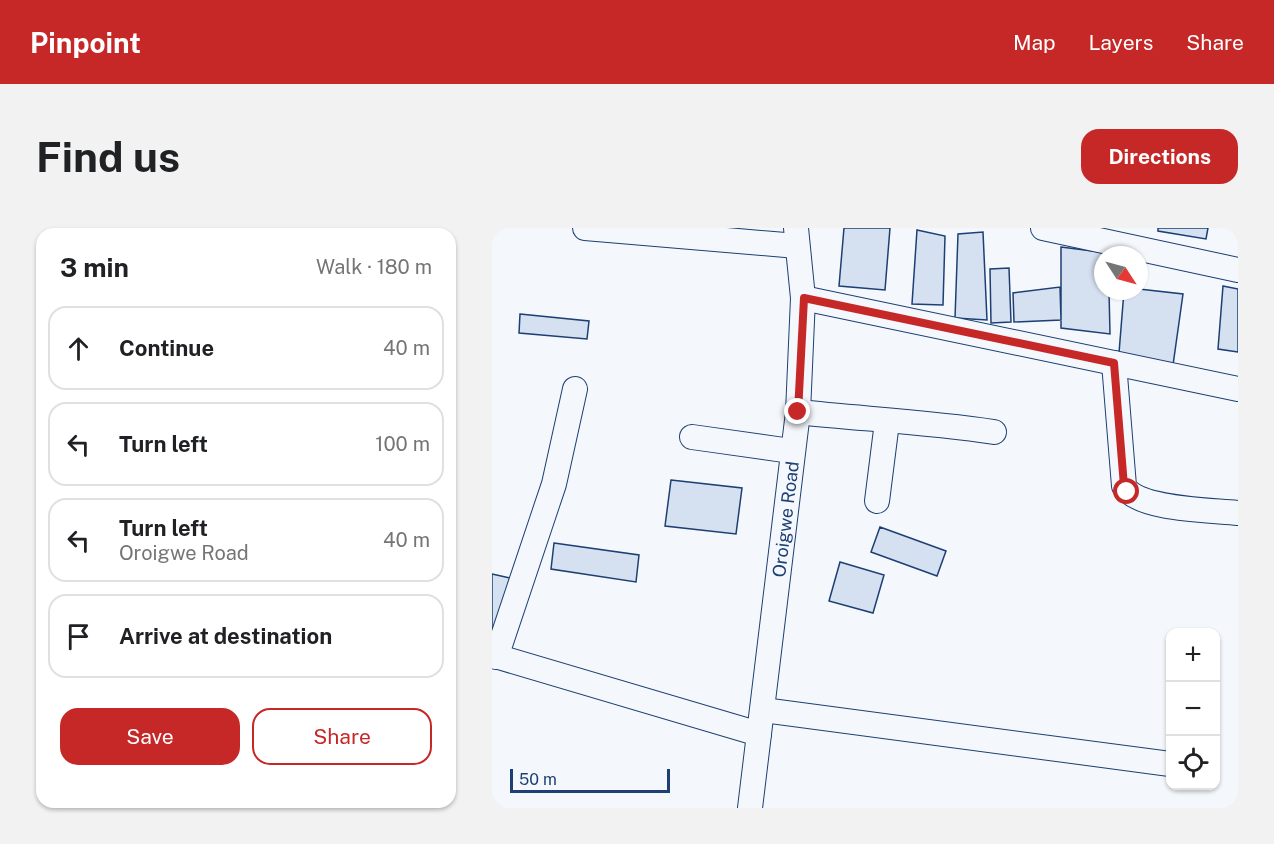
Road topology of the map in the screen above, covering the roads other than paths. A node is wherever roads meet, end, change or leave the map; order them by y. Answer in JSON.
{"nodes":[{"id":1,"x":585,"y":228,"type":"edge"},
{"id":2,"x":1043,"y":228,"type":"edge"},
{"id":3,"x":797,"y":237,"type":"edge"},
{"id":4,"x":1238,"y":270,"type":"edge"},
{"id":5,"x":804,"y":298,"type":"junction"},
{"id":6,"x":1114,"y":363,"type":"junction"},
{"id":7,"x":575,"y":389,"type":"dead end"},
{"id":8,"x":1238,"y":389,"type":"edge"},
{"id":9,"x":798,"y":412,"type":"junction"},
{"id":10,"x":887,"y":422,"type":"junction"},
{"id":11,"x":994,"y":432,"type":"dead end"},
{"id":12,"x":692,"y":437,"type":"dead end"},
{"id":13,"x":792,"y":451,"type":"junction"},
{"id":14,"x":877,"y":501,"type":"dead end"},
{"id":15,"x":1238,"y":513,"type":"edge"},
{"id":16,"x":494,"y":656,"type":"edge"},
{"id":17,"x":763,"y":710,"type":"junction"},
{"id":18,"x":759,"y":734,"type":"junction"},
{"id":19,"x":1166,"y":763,"type":"edge"},
{"id":20,"x":750,"y":808,"type":"edge"}],
"edges":[{"from":1,"to":3,"type":"street"},
{"from":2,"to":4,"type":"street"},
{"from":3,"to":5,"type":"street","name":"Oroigwe Road"},
{"from":5,"to":6,"type":"street"},
{"from":5,"to":9,"type":"street","name":"Oroigwe Road"},
{"from":6,"to":8,"type":"street"},
{"from":6,"to":15,"type":"street"},
{"from":7,"to":16,"type":"street"},
{"from":9,"to":10,"type":"street"},
{"from":9,"to":13,"type":"street","name":"Oroigwe Road"},
{"from":10,"to":11,"type":"street"},
{"from":10,"to":14,"type":"street"},
{"from":12,"to":13,"type":"street"},
{"from":13,"to":17,"type":"street","name":"Oroigwe Road"},
{"from":16,"to":18,"type":"street"},
{"from":17,"to":18,"type":"street","name":"Oroigwe Road"},
{"from":17,"to":19,"type":"street"},
{"from":18,"to":20,"type":"street","name":"Oroigwe Road"}]}
